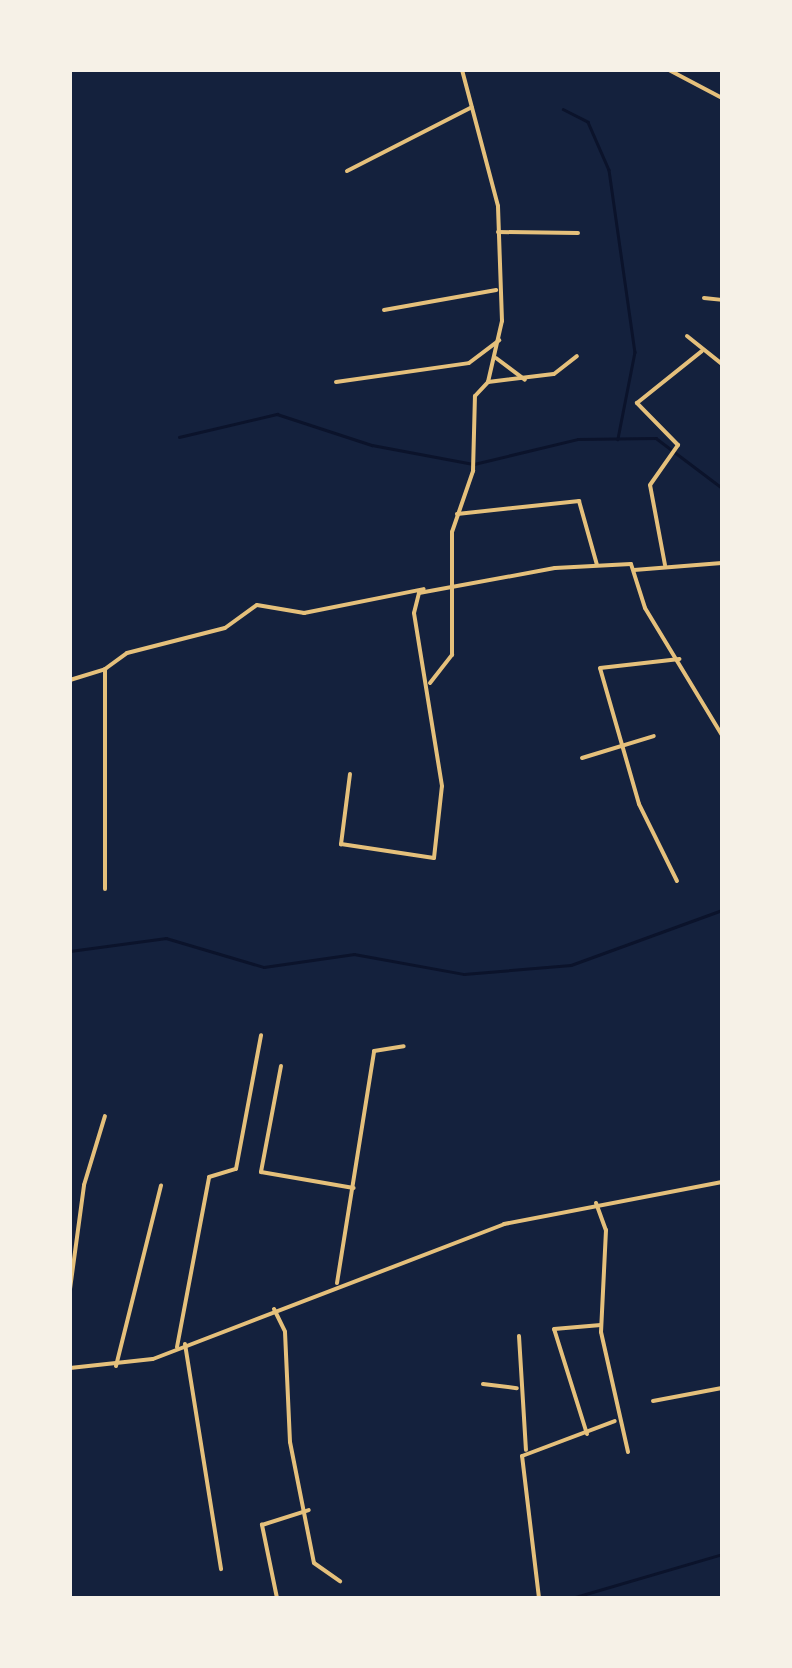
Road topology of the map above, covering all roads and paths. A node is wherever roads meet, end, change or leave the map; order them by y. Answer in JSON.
{"nodes":[{"id":1,"x":462,"y":70,"type":"edge"},
{"id":2,"x":670,"y":70,"type":"edge"},
{"id":3,"x":722,"y":98,"type":"edge"},
{"id":4,"x":472,"y":107,"type":"junction"},
{"id":5,"x":347,"y":171,"type":"dead end"},
{"id":6,"x":498,"y":232,"type":"junction"},
{"id":7,"x":578,"y":233,"type":"dead end"},
{"id":8,"x":496,"y":290,"type":"junction"},
{"id":9,"x":704,"y":298,"type":"dead end"},
{"id":10,"x":722,"y":300,"type":"edge"},
{"id":11,"x":384,"y":310,"type":"dead end"},
{"id":12,"x":686,"y":336,"type":"dead end"},
{"id":13,"x":499,"y":340,"type":"junction"},
{"id":14,"x":702,"y":351,"type":"junction"},
{"id":15,"x":577,"y":356,"type":"dead end"},
{"id":16,"x":496,"y":358,"type":"junction"},
{"id":17,"x":722,"y":364,"type":"edge"},
{"id":18,"x":525,"y":380,"type":"junction"},
{"id":19,"x":336,"y":382,"type":"dead end"},
{"id":20,"x":488,"y":382,"type":"junction"},
{"id":21,"x":457,"y":514,"type":"junction"},
{"id":22,"x":597,"y":564,"type":"junction"},
{"id":23,"x":665,"y":564,"type":"junction"},
{"id":24,"x":721,"y":565,"type":"edge"},
{"id":25,"x":634,"y":570,"type":"junction"},
{"id":26,"x":448,"y":584,"type":"junction"},
{"id":27,"x":424,"y":589,"type":"junction"},
{"id":28,"x":679,"y":659,"type":"junction"},
{"id":29,"x":105,"y":669,"type":"junction"},
{"id":30,"x":70,"y":680,"type":"edge"},
{"id":31,"x":430,"y":683,"type":"junction"},
{"id":32,"x":722,"y":735,"type":"edge"},
{"id":33,"x":654,"y":736,"type":"dead end"},
{"id":34,"x":624,"y":745,"type":"junction"},
{"id":35,"x":582,"y":758,"type":"dead end"},
{"id":36,"x":350,"y":774,"type":"dead end"},
{"id":37,"x":677,"y":881,"type":"dead end"},
{"id":38,"x":105,"y":889,"type":"dead end"},
{"id":39,"x":260,"y":1035,"type":"dead end"},
{"id":40,"x":404,"y":1046,"type":"dead end"},
{"id":41,"x":281,"y":1066,"type":"dead end"},
{"id":42,"x":105,"y":1116,"type":"dead end"},
{"id":43,"x":722,"y":1182,"type":"edge"},
{"id":44,"x":161,"y":1186,"type":"dead end"},
{"id":45,"x":354,"y":1188,"type":"junction"},
{"id":46,"x":596,"y":1203,"type":"junction"},
{"id":47,"x":337,"y":1282,"type":"junction"},
{"id":48,"x":70,"y":1290,"type":"edge"},
{"id":49,"x":274,"y":1309,"type":"junction"},
{"id":50,"x":601,"y":1325,"type":"junction"},
{"id":51,"x":518,"y":1336,"type":"dead end"},
{"id":52,"x":184,"y":1344,"type":"junction"},
{"id":53,"x":177,"y":1348,"type":"junction"},
{"id":54,"x":116,"y":1366,"type":"junction"},
{"id":55,"x":70,"y":1368,"type":"edge"},
{"id":56,"x":483,"y":1384,"type":"dead end"},
{"id":57,"x":517,"y":1388,"type":"junction"},
{"id":58,"x":722,"y":1388,"type":"edge"},
{"id":59,"x":654,"y":1401,"type":"dead end"},
{"id":60,"x":616,"y":1418,"type":"junction"},
{"id":61,"x":587,"y":1434,"type":"junction"},
{"id":62,"x":526,"y":1450,"type":"junction"},
{"id":63,"x":628,"y":1452,"type":"dead end"},
{"id":64,"x":308,"y":1510,"type":"junction"},
{"id":65,"x":221,"y":1569,"type":"dead end"},
{"id":66,"x":340,"y":1580,"type":"dead end"},
{"id":67,"x":277,"y":1598,"type":"edge"},
{"id":68,"x":539,"y":1598,"type":"edge"}],
"edges":[{"from":1,"to":4,"type":"street"},
{"from":2,"to":3,"type":"street"},
{"from":4,"to":5,"type":"street"},
{"from":4,"to":6,"type":"street"},
{"from":6,"to":7,"type":"street"},
{"from":6,"to":8,"type":"street"},
{"from":8,"to":11,"type":"street"},
{"from":8,"to":13,"type":"street"},
{"from":9,"to":10,"type":"street"},
{"from":12,"to":14,"type":"street"},
{"from":13,"to":16,"type":"street"},
{"from":13,"to":19,"type":"street"},
{"from":14,"to":17,"type":"street"},
{"from":14,"to":23,"type":"street"},
{"from":15,"to":18,"type":"street"},
{"from":16,"to":18,"type":"street"},
{"from":16,"to":20,"type":"street"},
{"from":18,"to":20,"type":"street"},
{"from":20,"to":21,"type":"street"},
{"from":21,"to":22,"type":"street"},
{"from":21,"to":26,"type":"street"},
{"from":22,"to":25,"type":"street"},
{"from":22,"to":26,"type":"street"},
{"from":23,"to":24,"type":"street"},
{"from":23,"to":25,"type":"street"},
{"from":25,"to":28,"type":"street"},
{"from":26,"to":27,"type":"street"},
{"from":26,"to":31,"type":"street"},
{"from":27,"to":29,"type":"street"},
{"from":27,"to":31,"type":"street"},
{"from":28,"to":32,"type":"street"},
{"from":28,"to":34,"type":"street"},
{"from":29,"to":30,"type":"street"},
{"from":29,"to":38,"type":"street"},
{"from":31,"to":36,"type":"street"},
{"from":33,"to":34,"type":"street"},
{"from":34,"to":35,"type":"street"},
{"from":34,"to":37,"type":"street"},
{"from":39,"to":53,"type":"street"},
{"from":40,"to":45,"type":"street"},
{"from":41,"to":45,"type":"street"},
{"from":42,"to":48,"type":"street"},
{"from":43,"to":46,"type":"street"},
{"from":44,"to":54,"type":"street"},
{"from":45,"to":47,"type":"street"},
{"from":46,"to":47,"type":"street"},
{"from":46,"to":50,"type":"street"},
{"from":47,"to":49,"type":"street"},
{"from":49,"to":52,"type":"street"},
{"from":49,"to":64,"type":"street"},
{"from":50,"to":60,"type":"street"},
{"from":50,"to":61,"type":"street"},
{"from":51,"to":57,"type":"street"},
{"from":52,"to":53,"type":"street"},
{"from":52,"to":65,"type":"street"},
{"from":53,"to":54,"type":"street"},
{"from":54,"to":55,"type":"street"},
{"from":56,"to":57,"type":"street"},
{"from":57,"to":62,"type":"street"},
{"from":58,"to":59,"type":"street"},
{"from":60,"to":61,"type":"street"},
{"from":60,"to":63,"type":"street"},
{"from":61,"to":62,"type":"street"},
{"from":62,"to":68,"type":"street"},
{"from":64,"to":66,"type":"street"},
{"from":64,"to":67,"type":"street"}]}
